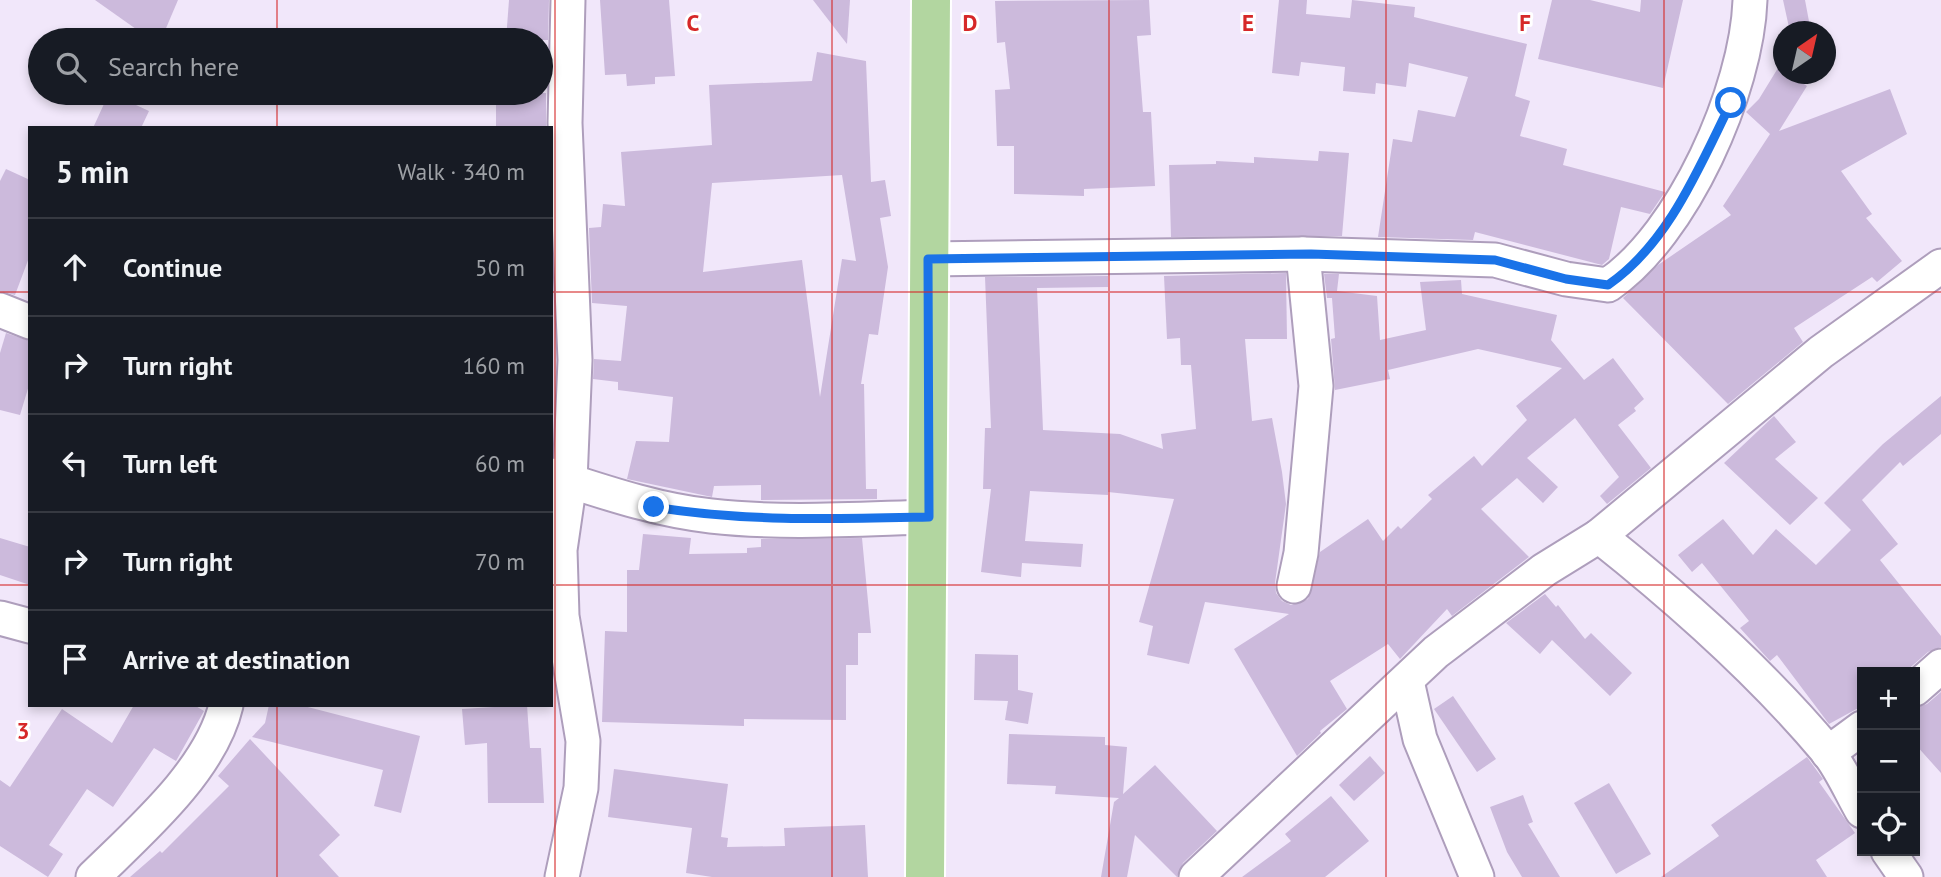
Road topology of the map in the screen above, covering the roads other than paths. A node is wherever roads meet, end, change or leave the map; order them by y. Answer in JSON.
{"nodes":[{"id":1,"x":568,"y":0,"type":"edge"},
{"id":2,"x":931,"y":0,"type":"edge"},
{"id":3,"x":1750,"y":0,"type":"edge"},
{"id":4,"x":1303,"y":254,"type":"junction"},
{"id":5,"x":928,"y":259,"type":"junction"},
{"id":6,"x":1941,"y":266,"type":"edge"},
{"id":7,"x":0,"y":310,"type":"edge"},
{"id":8,"x":28,"y":321,"type":"edge"},
{"id":9,"x":561,"y":478,"type":"edge"},
{"id":10,"x":929,"y":517,"type":"junction"},
{"id":11,"x":1599,"y":536,"type":"junction"},
{"id":12,"x":1294,"y":586,"type":"dead end"},
{"id":13,"x":0,"y":618,"type":"edge"},
{"id":14,"x":28,"y":625,"type":"edge"},
{"id":15,"x":1941,"y":666,"type":"edge"},
{"id":16,"x":1407,"y":681,"type":"junction"},
{"id":17,"x":1920,"y":685,"type":"edge"},
{"id":18,"x":226,"y":707,"type":"edge"},
{"id":19,"x":1369,"y":712,"type":"junction"},
{"id":20,"x":1859,"y":730,"type":"edge"},
{"id":21,"x":1420,"y":739,"type":"junction"},
{"id":22,"x":1828,"y":752,"type":"junction"},
{"id":23,"x":1857,"y":802,"type":"edge"},
{"id":24,"x":1891,"y":856,"type":"edge"},
{"id":25,"x":93,"y":877,"type":"edge"},
{"id":26,"x":562,"y":877,"type":"edge"},
{"id":27,"x":926,"y":877,"type":"edge"},
{"id":28,"x":1196,"y":877,"type":"edge"},
{"id":29,"x":1477,"y":877,"type":"edge"},
{"id":30,"x":1906,"y":877,"type":"edge"}],
"edges":[{"from":1,"to":9,"type":"street"},
{"from":2,"to":5,"type":"main road"},
{"from":3,"to":4,"type":"street"},
{"from":4,"to":5,"type":"street"},
{"from":4,"to":12,"type":"street"},
{"from":5,"to":10,"type":"main road"},
{"from":6,"to":11,"type":"street"},
{"from":7,"to":8,"type":"street"},
{"from":9,"to":10,"type":"street"},
{"from":9,"to":26,"type":"street"},
{"from":10,"to":27,"type":"main road"},
{"from":11,"to":16,"type":"street"},
{"from":11,"to":22,"type":"street"},
{"from":13,"to":14,"type":"street"},
{"from":15,"to":17,"type":"street"},
{"from":16,"to":19,"type":"street"},
{"from":16,"to":21,"type":"street"},
{"from":18,"to":25,"type":"street"},
{"from":19,"to":21,"type":"street"},
{"from":19,"to":28,"type":"street"},
{"from":20,"to":22,"type":"street"},
{"from":21,"to":29,"type":"street"},
{"from":22,"to":23,"type":"street"},
{"from":24,"to":30,"type":"street"}]}
